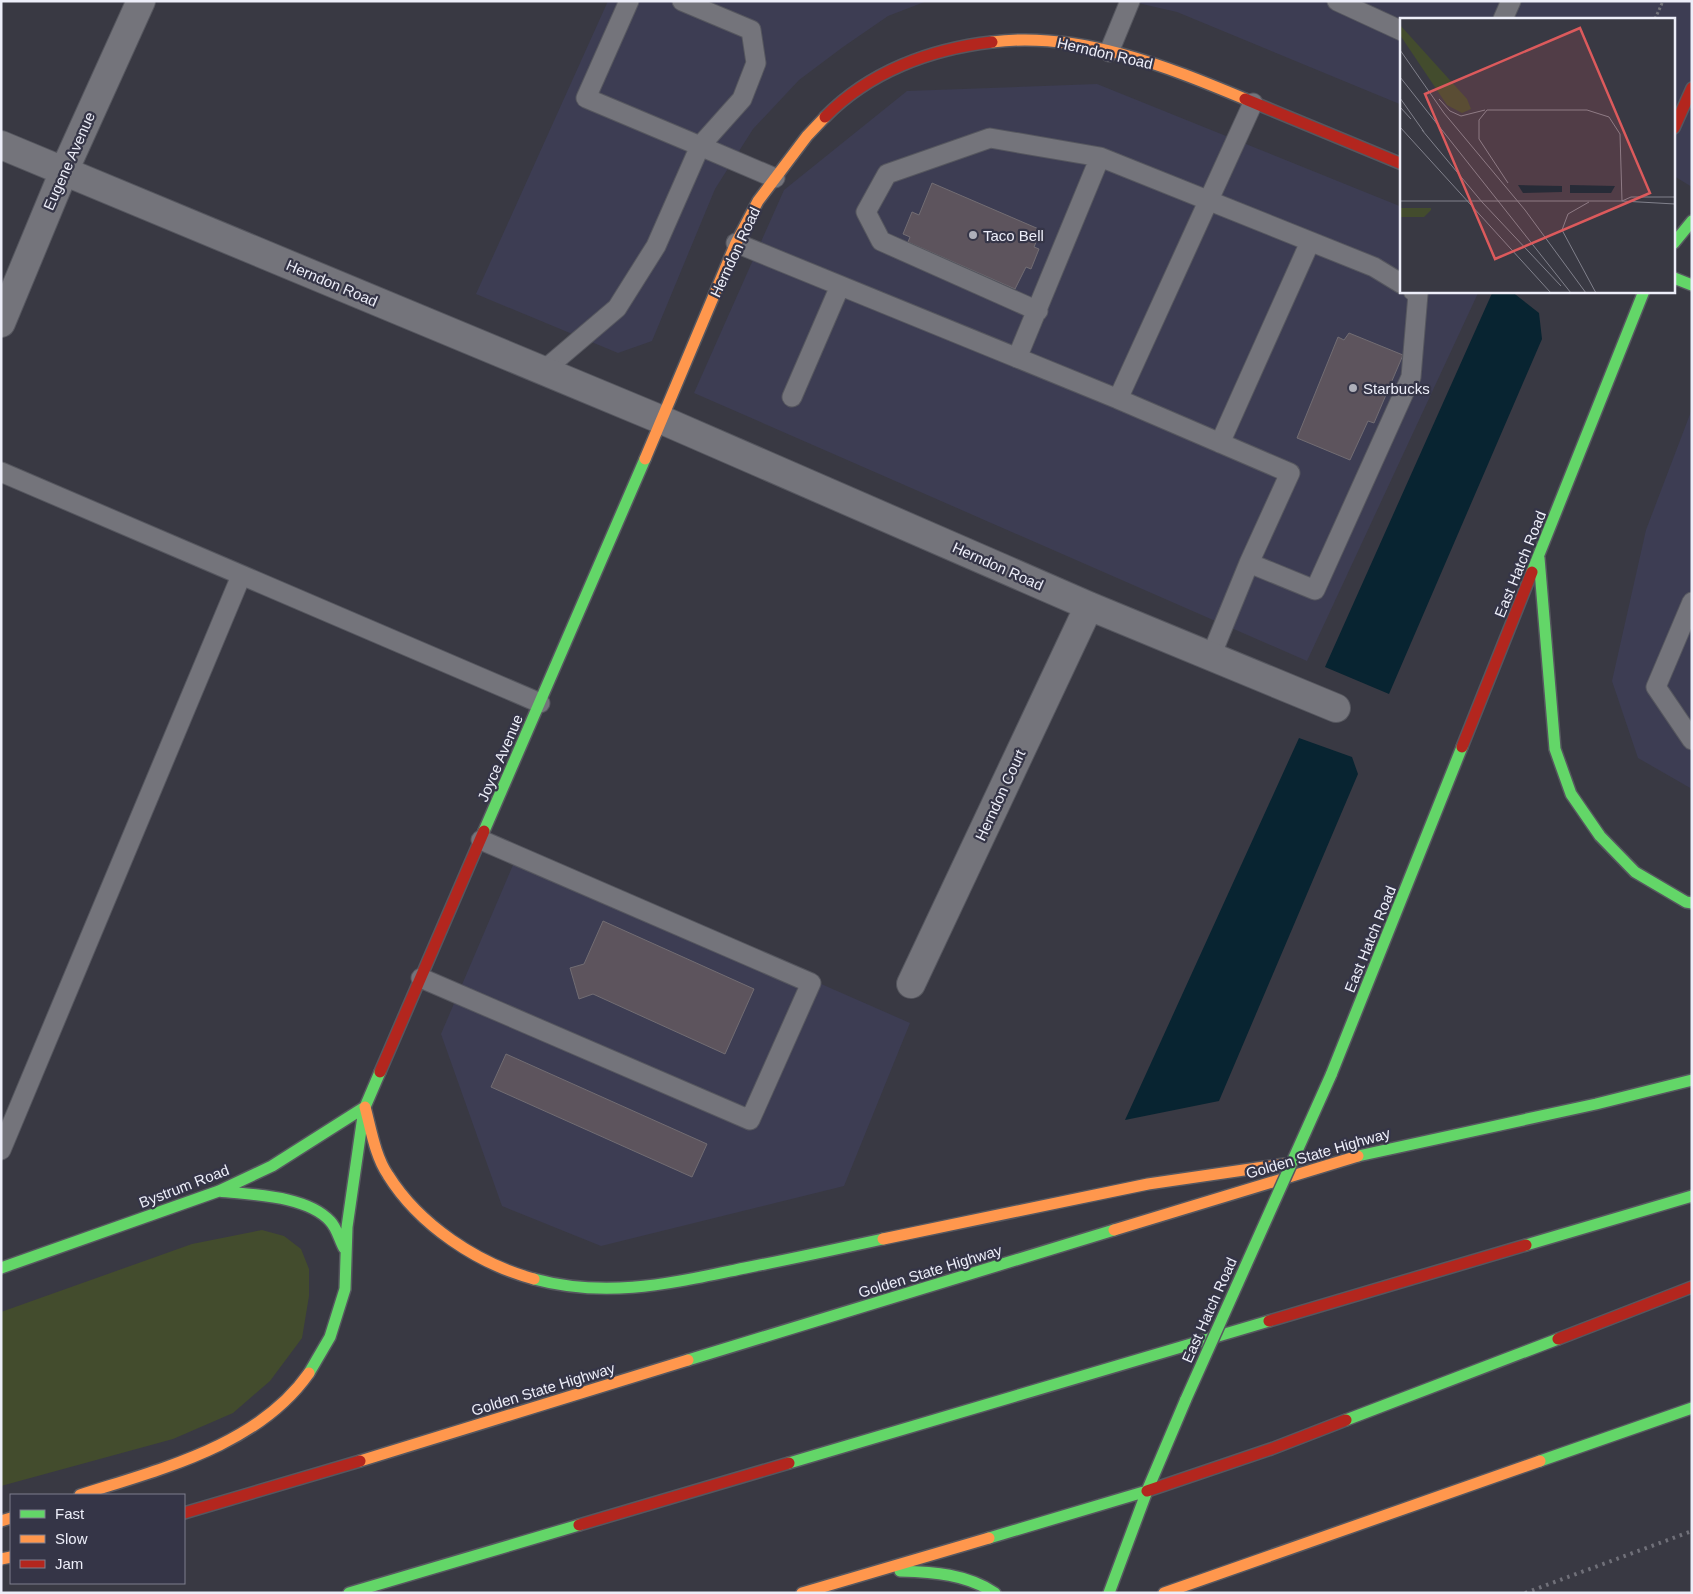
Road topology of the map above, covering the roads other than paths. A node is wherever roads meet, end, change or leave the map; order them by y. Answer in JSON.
{"nodes":[{"id":1,"x":141,"y":1,"type":"edge"},
{"id":2,"x":630,"y":1,"type":"edge"},
{"id":3,"x":682,"y":1,"type":"edge"},
{"id":4,"x":1130,"y":1,"type":"edge"},
{"id":5,"x":1337,"y":1,"type":"edge"},
{"id":6,"x":1511,"y":1,"type":"edge"},
{"id":7,"x":1503,"y":18,"type":"edge"},
{"id":8,"x":1400,"y":30,"type":"edge"},
{"id":9,"x":1109,"y":52,"type":"junction"},
{"id":10,"x":1692,"y":88,"type":"edge"},
{"id":11,"x":1253,"y":103,"type":"junction"},
{"id":12,"x":1676,"y":124,"type":"edge"},
{"id":13,"x":1,"y":145,"type":"edge"},
{"id":14,"x":700,"y":146,"type":"junction"},
{"id":15,"x":1100,"y":157,"type":"junction"},
{"id":16,"x":1400,"y":163,"type":"edge"},
{"id":17,"x":64,"y":171,"type":"junction"},
{"id":18,"x":775,"y":178,"type":"junction"},
{"id":19,"x":1208,"y":202,"type":"junction"},
{"id":20,"x":1692,"y":221,"type":"edge"},
{"id":21,"x":1676,"y":241,"type":"edge"},
{"id":22,"x":1310,"y":242,"type":"junction"},
{"id":23,"x":736,"y":243,"type":"junction"},
{"id":24,"x":1676,"y":279,"type":"edge"},
{"id":25,"x":1400,"y":283,"type":"edge"},
{"id":26,"x":1692,"y":285,"type":"edge"},
{"id":27,"x":840,"y":286,"type":"junction"},
{"id":28,"x":1415,"y":292,"type":"edge"},
{"id":29,"x":1644,"y":292,"type":"edge"},
{"id":30,"x":1038,"y":311,"type":"junction"},
{"id":31,"x":1,"y":323,"type":"edge"},
{"id":32,"x":1018,"y":358,"type":"junction"},
{"id":33,"x":543,"y":370,"type":"junction"},
{"id":34,"x":792,"y":397,"type":"dead end"},
{"id":35,"x":1118,"y":400,"type":"junction"},
{"id":36,"x":662,"y":420,"type":"junction"},
{"id":37,"x":1220,"y":443,"type":"junction"},
{"id":38,"x":1,"y":472,"type":"edge"},
{"id":39,"x":1539,"y":558,"type":"junction"},
{"id":40,"x":1249,"y":563,"type":"junction"},
{"id":41,"x":242,"y":576,"type":"junction"},
{"id":42,"x":1692,"y":602,"type":"edge"},
{"id":43,"x":1089,"y":606,"type":"junction"},
{"id":44,"x":1211,"y":656,"type":"junction"},
{"id":45,"x":540,"y":704,"type":"junction"},
{"id":46,"x":1336,"y":708,"type":"dead end"},
{"id":47,"x":1692,"y":740,"type":"edge"},
{"id":48,"x":481,"y":840,"type":"junction"},
{"id":49,"x":1692,"y":903,"type":"edge"},
{"id":50,"x":421,"y":978,"type":"junction"},
{"id":51,"x":911,"y":984,"type":"dead end"},
{"id":52,"x":1692,"y":1080,"type":"edge"},
{"id":53,"x":365,"y":1107,"type":"junction"},
{"id":54,"x":1,"y":1150,"type":"edge"},
{"id":55,"x":1376,"y":1150,"type":"junction"},
{"id":56,"x":219,"y":1191,"type":"junction"},
{"id":57,"x":1692,"y":1196,"type":"edge"},
{"id":58,"x":344,"y":1248,"type":"junction"},
{"id":59,"x":1,"y":1268,"type":"edge"},
{"id":60,"x":1692,"y":1287,"type":"edge"},
{"id":61,"x":1692,"y":1408,"type":"edge"},
{"id":62,"x":1147,"y":1490,"type":"junction"},
{"id":63,"x":83,"y":1494,"type":"edge"},
{"id":64,"x":185,"y":1513,"type":"edge"},
{"id":65,"x":878,"y":1570,"type":"junction"},
{"id":66,"x":995,"y":1592,"type":"edge"},
{"id":67,"x":349,"y":1593,"type":"edge"},
{"id":68,"x":802,"y":1593,"type":"edge"},
{"id":69,"x":1109,"y":1593,"type":"edge"},
{"id":70,"x":1164,"y":1593,"type":"edge"}],
"edges":[{"from":1,"to":17,"type":"street","name":"Eugene Avenue"},
{"from":2,"to":14,"type":"lane"},
{"from":3,"to":14,"type":"lane"},
{"from":4,"to":9,"type":"lane"},
{"from":5,"to":8,"type":"lane"},
{"from":6,"to":7,"type":"lane"},
{"from":9,"to":11,"type":"main road","name":"Herndon Road"},
{"from":9,"to":18,"type":"main road","name":"Herndon Road"},
{"from":10,"to":12,"type":"main road"},
{"from":11,"to":16,"type":"main road","name":"Herndon Road"},
{"from":11,"to":19,"type":"lane"},
{"from":13,"to":17,"type":"street","name":"Herndon Road"},
{"from":14,"to":18,"type":"lane"},
{"from":14,"to":33,"type":"lane"},
{"from":15,"to":19,"type":"lane"},
{"from":15,"to":30,"type":"lane"},
{"from":15,"to":30,"type":"lane"},
{"from":17,"to":31,"type":"street","name":"Eugene Avenue"},
{"from":17,"to":33,"type":"street","name":"Herndon Road"},
{"from":18,"to":23,"type":"main road","name":"Herndon Road"},
{"from":19,"to":22,"type":"lane"},
{"from":19,"to":35,"type":"lane"},
{"from":20,"to":21,"type":"main road"},
{"from":22,"to":25,"type":"lane"},
{"from":22,"to":37,"type":"lane"},
{"from":23,"to":27,"type":"lane"},
{"from":23,"to":36,"type":"main road","name":"Herndon Road"},
{"from":24,"to":26,"type":"main road"},
{"from":27,"to":32,"type":"lane"},
{"from":27,"to":34,"type":"lane"},
{"from":28,"to":40,"type":"lane"},
{"from":29,"to":39,"type":"main road","name":"East Hatch Road"},
{"from":30,"to":32,"type":"lane"},
{"from":32,"to":35,"type":"lane"},
{"from":33,"to":36,"type":"street","name":"Herndon Road"},
{"from":35,"to":37,"type":"lane"},
{"from":36,"to":43,"type":"street","name":"Herndon Road"},
{"from":36,"to":45,"type":"main road","name":"Joyce Avenue"},
{"from":37,"to":40,"type":"lane"},
{"from":38,"to":41,"type":"lane"},
{"from":39,"to":49,"type":"main road"},
{"from":39,"to":62,"type":"main road","name":"East Hatch Road","bridge":true},
{"from":40,"to":44,"type":"lane"},
{"from":41,"to":45,"type":"lane"},
{"from":41,"to":54,"type":"lane"},
{"from":42,"to":47,"type":"lane"},
{"from":43,"to":44,"type":"street","name":"Herndon Road"},
{"from":43,"to":51,"type":"street","name":"Herndon Court"},
{"from":44,"to":46,"type":"street","name":"Herndon Road"},
{"from":45,"to":48,"type":"main road","name":"Joyce Avenue"},
{"from":48,"to":50,"type":"main road","name":"Joyce Avenue"},
{"from":48,"to":50,"type":"lane"},
{"from":50,"to":53,"type":"main road","name":"Joyce Avenue"},
{"from":52,"to":55,"type":"main road","name":"Golden State Highway"},
{"from":53,"to":55,"type":"main road"},
{"from":53,"to":56,"type":"main road","name":"Bystrum Road"},
{"from":53,"to":58,"type":"main road","name":"Joyce Avenue"},
{"from":55,"to":64,"type":"main road","name":"Golden State Highway"},
{"from":56,"to":58,"type":"main road"},
{"from":56,"to":59,"type":"main road","name":"Bystrum Road"},
{"from":57,"to":67,"type":"main road"},
{"from":58,"to":63,"type":"main road","name":"Joyce Avenue"},
{"from":60,"to":62,"type":"main road"},
{"from":61,"to":70,"type":"main road"},
{"from":62,"to":65,"type":"main road"},
{"from":62,"to":69,"type":"main road","name":"East Hatch Road"},
{"from":65,"to":66,"type":"main road"},
{"from":65,"to":68,"type":"main road"}]}
